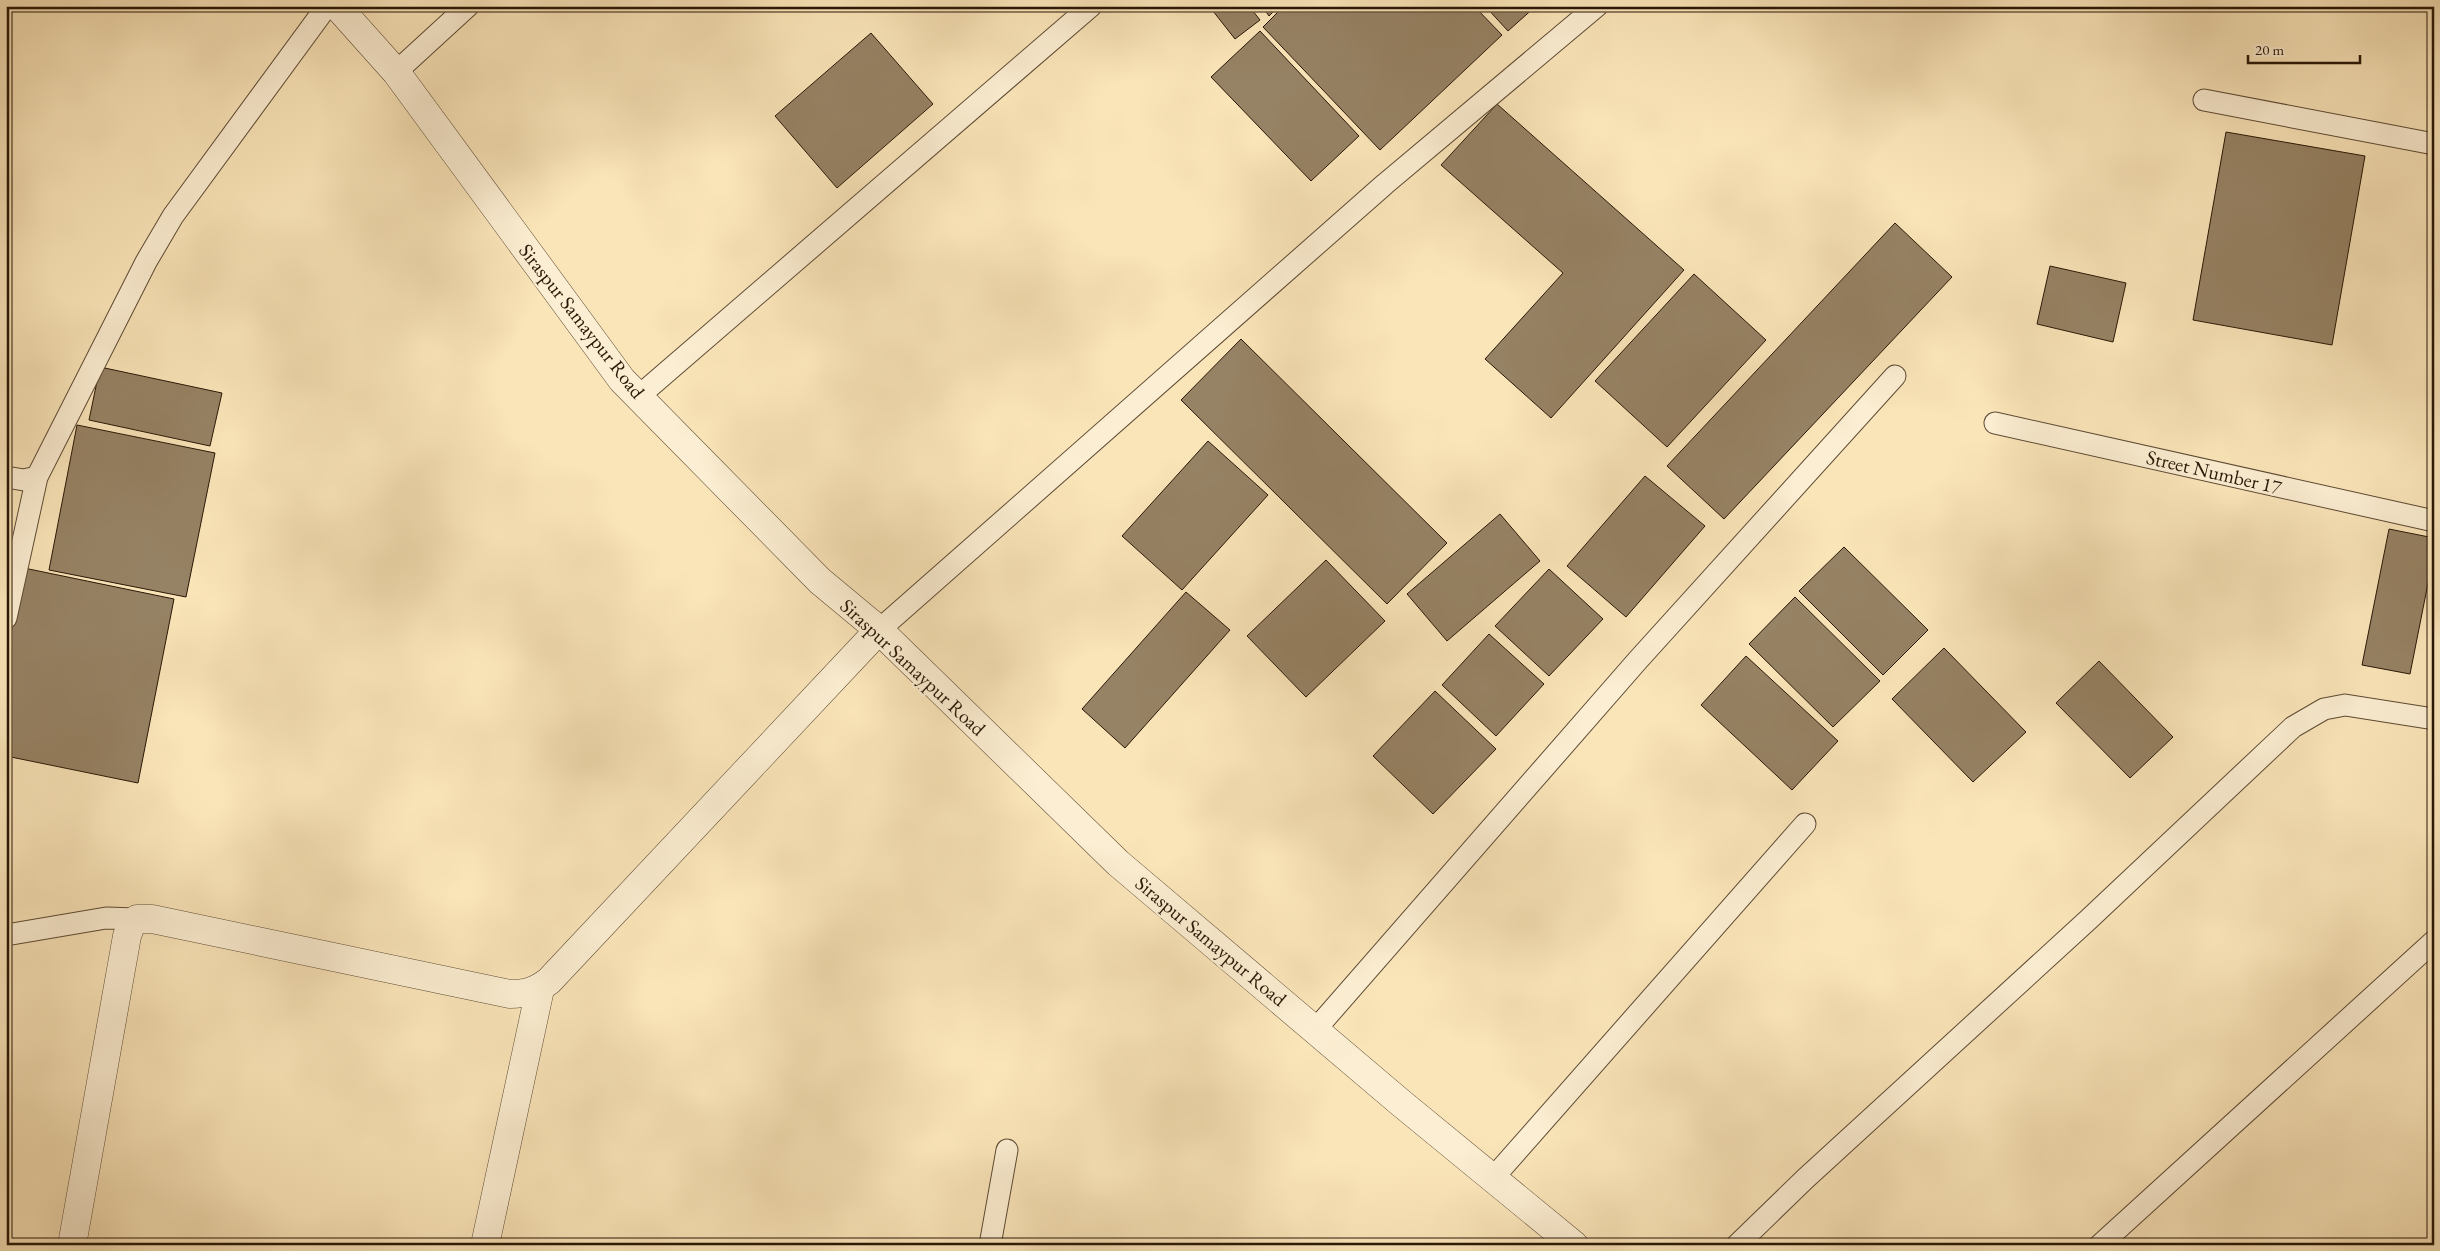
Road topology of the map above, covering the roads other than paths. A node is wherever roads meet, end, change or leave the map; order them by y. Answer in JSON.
{"nodes":[{"id":1,"x":327,"y":6,"type":"edge"},
{"id":2,"x":338,"y":6,"type":"edge"},
{"id":3,"x":468,"y":6,"type":"edge"},
{"id":4,"x":1091,"y":6,"type":"edge"},
{"id":5,"x":1597,"y":6,"type":"edge"},
{"id":6,"x":396,"y":72,"type":"junction"},
{"id":7,"x":2204,"y":100,"type":"dead end"},
{"id":8,"x":2434,"y":144,"type":"edge"},
{"id":9,"x":1895,"y":376,"type":"dead end"},
{"id":10,"x":639,"y":396,"type":"junction"},
{"id":11,"x":1995,"y":423,"type":"dead end"},
{"id":12,"x":6,"y":477,"type":"edge"},
{"id":13,"x":37,"y":477,"type":"junction"},
{"id":14,"x":2434,"y":521,"type":"edge"},
{"id":15,"x":6,"y":618,"type":"edge"},
{"id":16,"x":879,"y":630,"type":"junction"},
{"id":17,"x":2434,"y":719,"type":"edge"},
{"id":18,"x":1805,"y":824,"type":"dead end"},
{"id":19,"x":137,"y":919,"type":"junction"},
{"id":20,"x":6,"y":935,"type":"edge"},
{"id":21,"x":2434,"y":940,"type":"edge"},
{"id":22,"x":540,"y":988,"type":"junction"},
{"id":23,"x":1315,"y":1030,"type":"junction"},
{"id":24,"x":1008,"y":1150,"type":"dead end"},
{"id":25,"x":1493,"y":1178,"type":"junction"},
{"id":26,"x":72,"y":1245,"type":"edge"},
{"id":27,"x":485,"y":1245,"type":"edge"},
{"id":28,"x":990,"y":1245,"type":"edge"},
{"id":29,"x":1574,"y":1245,"type":"edge"},
{"id":30,"x":1737,"y":1245,"type":"edge"},
{"id":31,"x":2100,"y":1245,"type":"edge"}],
"edges":[{"from":1,"to":13,"type":"lane"},
{"from":2,"to":6,"type":"street","name":"Siraspur Samaypur Road"},
{"from":3,"to":6,"type":"lane"},
{"from":4,"to":10,"type":"lane"},
{"from":5,"to":16,"type":"lane"},
{"from":6,"to":10,"type":"street","name":"Siraspur Samaypur Road"},
{"from":7,"to":8,"type":"lane"},
{"from":9,"to":23,"type":"lane"},
{"from":10,"to":16,"type":"street","name":"Siraspur Samaypur Road"},
{"from":11,"to":14,"type":"lane","name":"Street Number 17"},
{"from":12,"to":13,"type":"lane"},
{"from":13,"to":15,"type":"lane"},
{"from":16,"to":22,"type":"street"},
{"from":16,"to":23,"type":"street","name":"Siraspur Samaypur Road"},
{"from":17,"to":30,"type":"lane"},
{"from":18,"to":25,"type":"lane"},
{"from":19,"to":20,"type":"lane"},
{"from":19,"to":22,"type":"street"},
{"from":19,"to":26,"type":"street"},
{"from":21,"to":31,"type":"lane"},
{"from":22,"to":27,"type":"street"},
{"from":23,"to":25,"type":"street","name":"Siraspur Samaypur Road"},
{"from":24,"to":28,"type":"lane"},
{"from":25,"to":29,"type":"street","name":"Siraspur Samaypur Road"}]}
